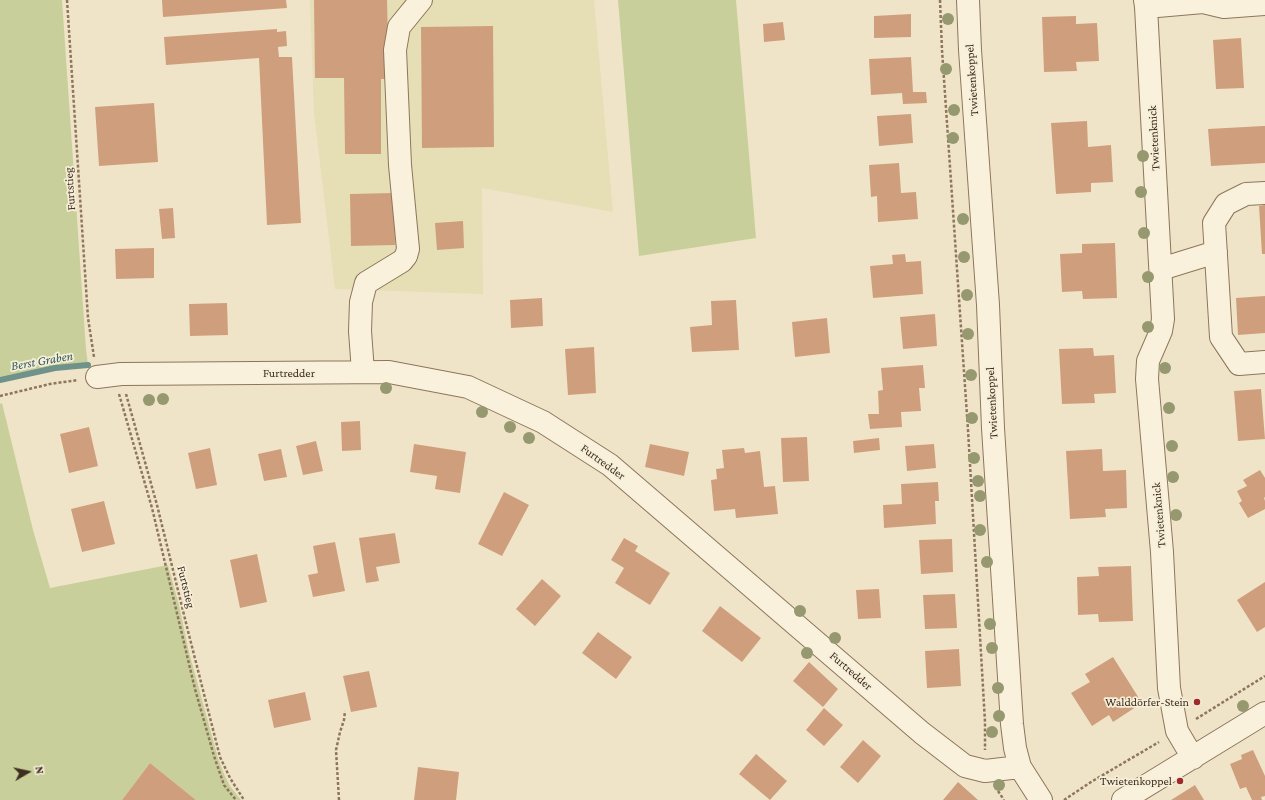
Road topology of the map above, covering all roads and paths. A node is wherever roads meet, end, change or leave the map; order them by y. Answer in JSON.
{"nodes":[{"id":1,"x":67,"y":0,"type":"edge"},
{"id":2,"x":421,"y":0,"type":"edge"},
{"id":3,"x":940,"y":0,"type":"edge"},
{"id":4,"x":968,"y":0,"type":"edge"},
{"id":5,"x":1203,"y":1,"type":"edge"},
{"id":6,"x":1145,"y":4,"type":"edge"},
{"id":7,"x":1265,"y":4,"type":"edge"},
{"id":8,"x":1265,"y":193,"type":"edge"},
{"id":9,"x":1216,"y":252,"type":"junction"},
{"id":10,"x":1161,"y":269,"type":"junction"},
{"id":11,"x":1265,"y":362,"type":"edge"},
{"id":12,"x":363,"y":372,"type":"junction"},
{"id":13,"x":110,"y":375,"type":"junction"},
{"id":14,"x":0,"y":396,"type":"edge"},
{"id":15,"x":345,"y":711,"type":"dead end"},
{"id":16,"x":1265,"y":713,"type":"edge"},
{"id":17,"x":1193,"y":758,"type":"junction"},
{"id":18,"x":1020,"y":767,"type":"junction"},
{"id":19,"x":984,"y":771,"type":"junction"},
{"id":20,"x":236,"y":800,"type":"edge"},
{"id":21,"x":244,"y":800,"type":"edge"},
{"id":22,"x":339,"y":800,"type":"edge"},
{"id":23,"x":1004,"y":800,"type":"edge"},
{"id":24,"x":1041,"y":800,"type":"edge"},
{"id":25,"x":1123,"y":800,"type":"edge"}],
"edges":[{"from":1,"to":13,"type":"path","name":"Furtstieg"},
{"from":2,"to":12,"type":"street"},
{"from":3,"to":19,"type":"path"},
{"from":4,"to":18,"type":"street","name":"Twietenkoppel"},
{"from":5,"to":6,"type":"street","name":"Twietenknick"},
{"from":5,"to":7,"type":"street","name":"Twietenknick"},
{"from":6,"to":10,"type":"street","name":"Twietenknick"},
{"from":8,"to":9,"type":"street"},
{"from":9,"to":10,"type":"street"},
{"from":9,"to":11,"type":"street"},
{"from":10,"to":17,"type":"street","name":"Twietenknick"},
{"from":12,"to":13,"type":"street","name":"Furtredder"},
{"from":12,"to":19,"type":"street","name":"Furtredder"},
{"from":13,"to":14,"type":"path"},
{"from":13,"to":20,"type":"path"},
{"from":13,"to":21,"type":"path","name":"Furtstieg"},
{"from":15,"to":22,"type":"path"},
{"from":16,"to":17,"type":"street"},
{"from":17,"to":25,"type":"street"},
{"from":18,"to":19,"type":"street","name":"Furtredder"},
{"from":18,"to":24,"type":"street","name":"Twietenkoppel"},
{"from":19,"to":23,"type":"path"}]}
